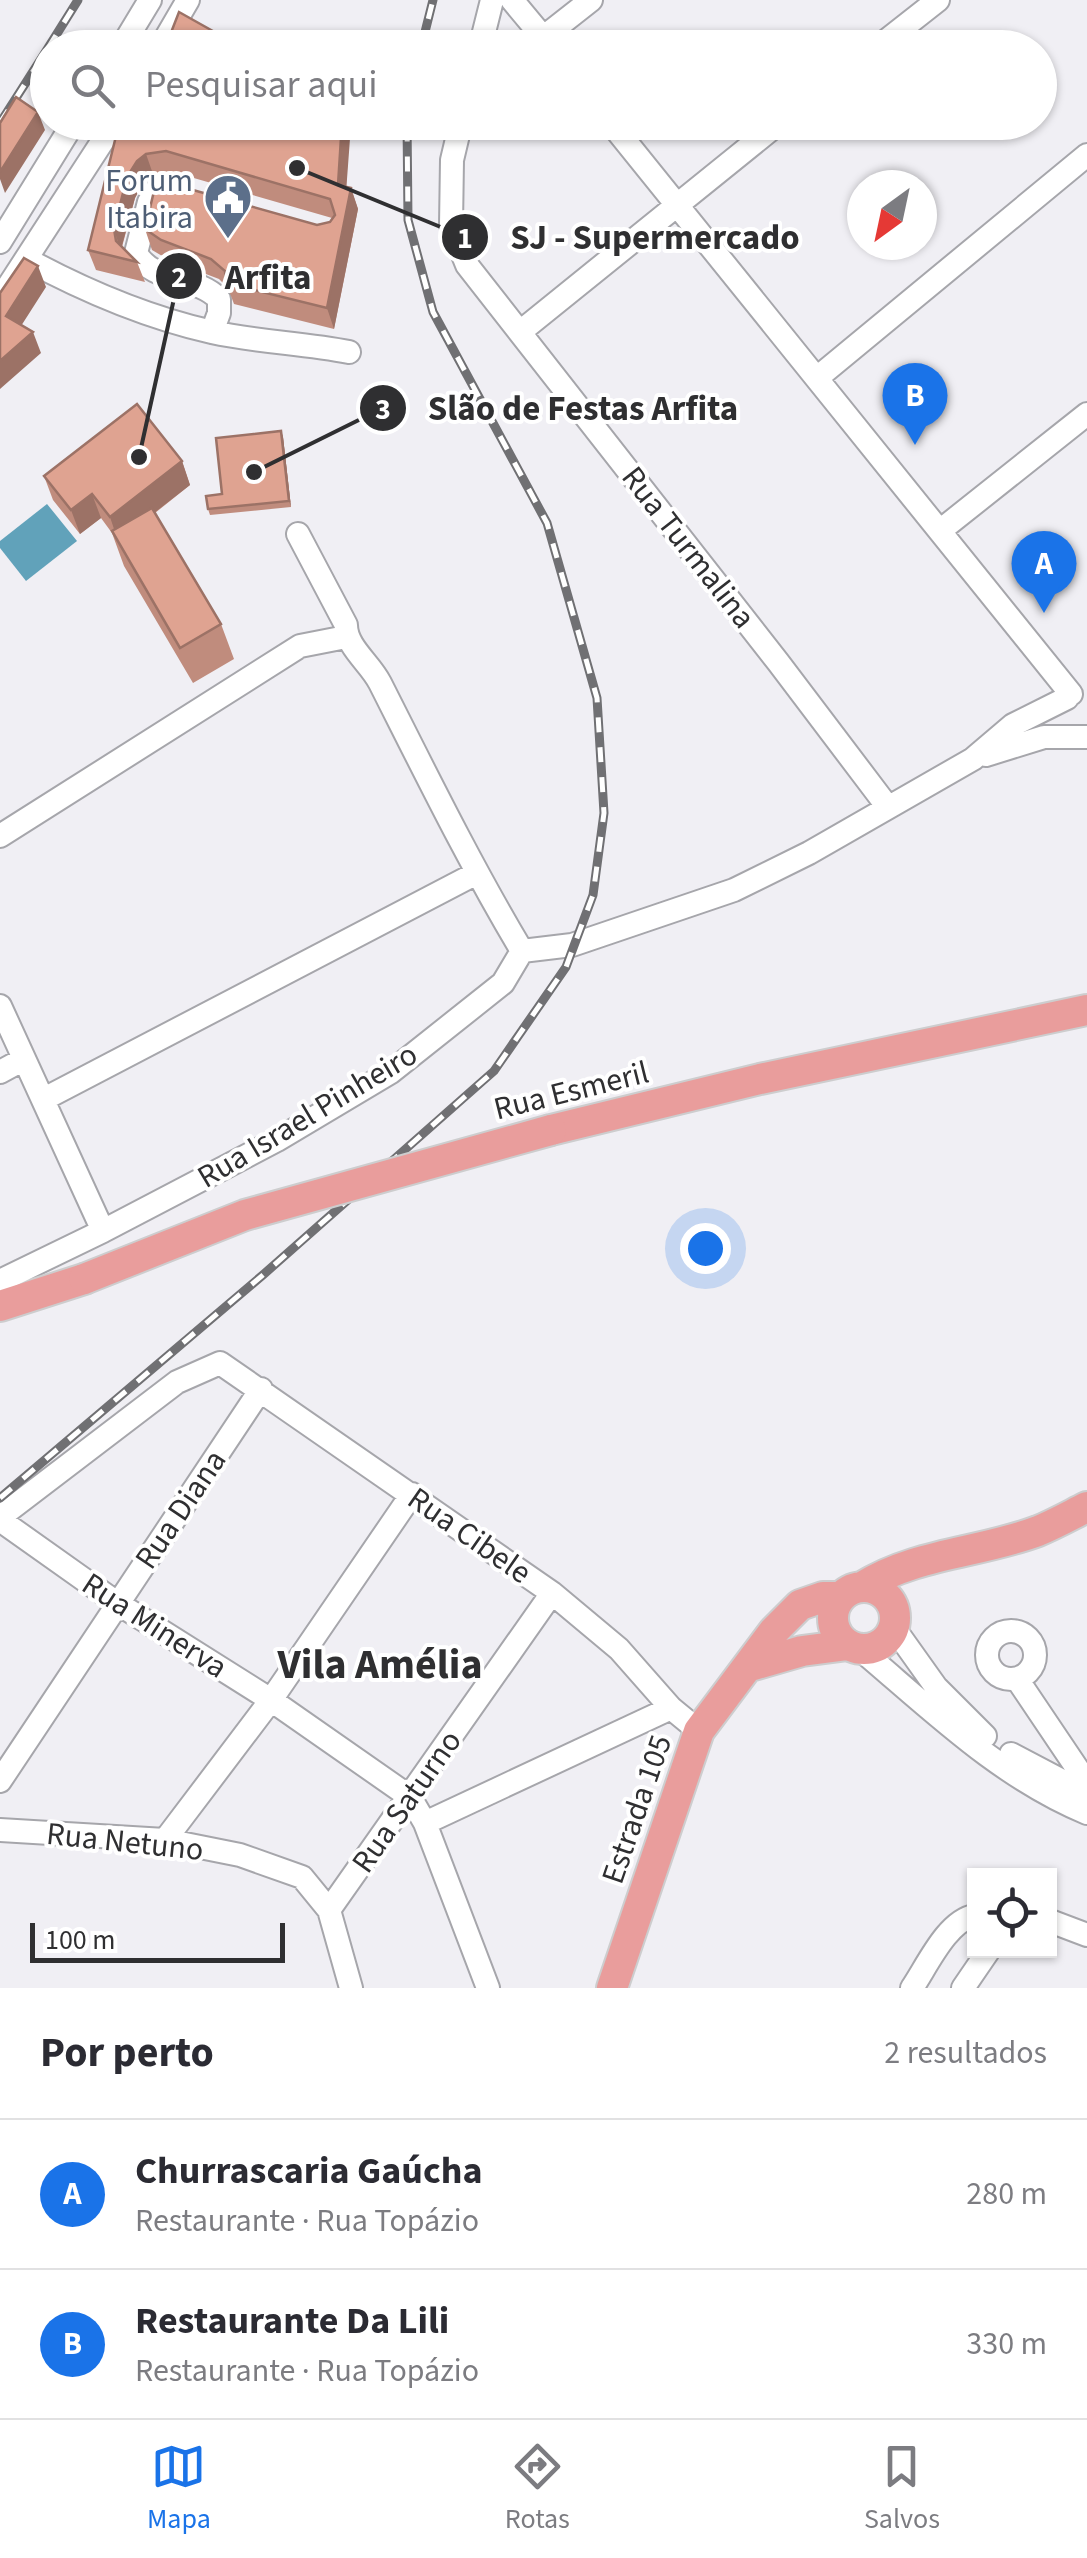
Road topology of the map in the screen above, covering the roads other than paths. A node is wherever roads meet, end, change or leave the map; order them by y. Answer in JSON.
{"nodes":[{"id":1,"x":150,"y":0,"type":"edge"},
{"id":2,"x":188,"y":0,"type":"edge"},
{"id":3,"x":492,"y":0,"type":"edge"},
{"id":4,"x":512,"y":0,"type":"edge"},
{"id":5,"x":590,"y":0,"type":"edge"},
{"id":6,"x":938,"y":0,"type":"edge"},
{"id":7,"x":132,"y":30,"type":"edge"},
{"id":8,"x":170,"y":30,"type":"edge"},
{"id":9,"x":484,"y":30,"type":"edge"},
{"id":10,"x":538,"y":30,"type":"edge"},
{"id":11,"x":560,"y":30,"type":"edge"},
{"id":12,"x":899,"y":30,"type":"edge"},
{"id":13,"x":63,"y":140,"type":"edge"},
{"id":14,"x":103,"y":140,"type":"edge"},
{"id":15,"x":457,"y":140,"type":"edge"},
{"id":16,"x":624,"y":140,"type":"edge"},
{"id":17,"x":757,"y":140,"type":"edge"},
{"id":18,"x":1087,"y":154,"type":"edge"},
{"id":19,"x":204,"y":196,"type":"edge"},
{"id":20,"x":674,"y":205,"type":"junction"},
{"id":21,"x":0,"y":242,"type":"edge"},
{"id":22,"x":26,"y":260,"type":"junction"},
{"id":23,"x":0,"y":299,"type":"edge"},
{"id":24,"x":212,"y":332,"type":"junction"},
{"id":25,"x":520,"y":332,"type":"junction"},
{"id":26,"x":349,"y":352,"type":"dead end"},
{"id":27,"x":817,"y":378,"type":"junction"},
{"id":28,"x":1087,"y":414,"type":"edge"},
{"id":29,"x":941,"y":530,"type":"junction"},
{"id":30,"x":298,"y":534,"type":"dead end"},
{"id":31,"x":346,"y":637,"type":"junction"},
{"id":32,"x":1078,"y":693,"type":"edge"},
{"id":33,"x":1084,"y":736,"type":"edge"},
{"id":34,"x":973,"y":759,"type":"junction"},
{"id":35,"x":887,"y":806,"type":"junction"},
{"id":36,"x":0,"y":836,"type":"edge"},
{"id":37,"x":475,"y":874,"type":"junction"},
{"id":38,"x":522,"y":951,"type":"junction"},
{"id":39,"x":0,"y":1006,"type":"edge"},
{"id":40,"x":1087,"y":1010,"type":"edge"},
{"id":41,"x":24,"y":1059,"type":"junction"},
{"id":42,"x":0,"y":1072,"type":"edge"},
{"id":43,"x":44,"y":1099,"type":"junction"},
{"id":44,"x":103,"y":1231,"type":"junction"},
{"id":45,"x":0,"y":1281,"type":"edge"},
{"id":46,"x":0,"y":1306,"type":"edge"},
{"id":47,"x":261,"y":1388,"type":"junction"},
{"id":48,"x":412,"y":1494,"type":"junction"},
{"id":49,"x":1087,"y":1507,"type":"edge"},
{"id":50,"x":0,"y":1519,"type":"edge"},
{"id":51,"x":940,"y":1556,"type":"junction"},
{"id":52,"x":851,"y":1592,"type":"junction"},
{"id":53,"x":552,"y":1593,"type":"junction"},
{"id":54,"x":118,"y":1603,"type":"junction"},
{"id":55,"x":895,"y":1621,"type":"junction"},
{"id":56,"x":854,"y":1648,"type":"junction"},
{"id":57,"x":750,"y":1666,"type":"junction"},
{"id":58,"x":1017,"y":1679,"type":"dead end"},
{"id":59,"x":271,"y":1700,"type":"junction"},
{"id":60,"x":671,"y":1708,"type":"junction"},
{"id":61,"x":699,"y":1730,"type":"junction"},
{"id":62,"x":0,"y":1781,"type":"edge"},
{"id":63,"x":1087,"y":1783,"type":"edge"},
{"id":64,"x":1087,"y":1794,"type":"edge"},
{"id":65,"x":410,"y":1797,"type":"junction"},
{"id":66,"x":1087,"y":1813,"type":"edge"},
{"id":67,"x":426,"y":1823,"type":"junction"},
{"id":68,"x":0,"y":1830,"type":"edge"},
{"id":69,"x":165,"y":1840,"type":"junction"},
{"id":70,"x":329,"y":1910,"type":"junction"},
{"id":71,"x":967,"y":1917,"type":"edge"},
{"id":72,"x":1057,"y":1924,"type":"edge"},
{"id":73,"x":1087,"y":1935,"type":"edge"},
{"id":74,"x":983,"y":1958,"type":"edge"},
{"id":75,"x":351,"y":1988,"type":"edge"},
{"id":76,"x":488,"y":1988,"type":"edge"},
{"id":77,"x":612,"y":1988,"type":"edge"},
{"id":78,"x":912,"y":1988,"type":"edge"},
{"id":79,"x":962,"y":1988,"type":"edge"}],
"edges":[{"from":1,"to":7,"type":"street"},
{"from":2,"to":8,"type":"street"},
{"from":3,"to":9,"type":"street"},
{"from":4,"to":10,"type":"street"},
{"from":5,"to":11,"type":"street"},
{"from":6,"to":12,"type":"street"},
{"from":13,"to":21,"type":"street"},
{"from":14,"to":22,"type":"street"},
{"from":15,"to":25,"type":"street","name":"Rua Turmalina"},
{"from":16,"to":20,"type":"street"},
{"from":17,"to":20,"type":"street"},
{"from":18,"to":27,"type":"street"},
{"from":19,"to":24,"type":"street"},
{"from":20,"to":25,"type":"street"},
{"from":20,"to":27,"type":"street"},
{"from":22,"to":23,"type":"street"},
{"from":22,"to":24,"type":"street"},
{"from":24,"to":26,"type":"street"},
{"from":25,"to":35,"type":"street","name":"Rua Turmalina"},
{"from":27,"to":29,"type":"street"},
{"from":28,"to":29,"type":"street"},
{"from":29,"to":32,"type":"street"},
{"from":30,"to":31,"type":"street"},
{"from":31,"to":36,"type":"street"},
{"from":31,"to":37,"type":"street"},
{"from":32,"to":33,"type":"street"},
{"from":32,"to":34,"type":"street"},
{"from":33,"to":34,"type":"street"},
{"from":34,"to":35,"type":"street"},
{"from":35,"to":38,"type":"street"},
{"from":37,"to":38,"type":"street"},
{"from":37,"to":43,"type":"street"},
{"from":38,"to":44,"type":"street","name":"Rua Israel Pinheiro"},
{"from":39,"to":41,"type":"street"},
{"from":40,"to":46,"type":"main road","name":"Rua Esmeril","bridge":true},
{"from":41,"to":42,"type":"street"},
{"from":41,"to":43,"type":"street"},
{"from":43,"to":44,"type":"street"},
{"from":44,"to":45,"type":"street","name":"Rua Israel Pinheiro"},
{"from":47,"to":48,"type":"street","name":"Rua Cibele"},
{"from":47,"to":50,"type":"street","name":"Rua Cibele"},
{"from":47,"to":54,"type":"street","name":"Rua Diana"},
{"from":48,"to":53,"type":"street","name":"Rua Cibele"},
{"from":48,"to":59,"type":"street"},
{"from":49,"to":51,"type":"main road","name":"Estrada 105"},
{"from":50,"to":54,"type":"street","name":"Rua Minerva"},
{"from":51,"to":52,"type":"main road","name":"Estrada 105"},
{"from":51,"to":55,"type":"main road"},
{"from":52,"to":55,"type":"main road"},
{"from":52,"to":56,"type":"main road"},
{"from":52,"to":57,"type":"main road","name":"Estrada 105"},
{"from":53,"to":60,"type":"street","name":"Rua Cibele"},
{"from":53,"to":65,"type":"street","name":"Rua Saturno"},
{"from":54,"to":59,"type":"street","name":"Rua Minerva"},
{"from":54,"to":62,"type":"street","name":"Rua Diana"},
{"from":55,"to":56,"type":"main road"},
{"from":55,"to":64,"type":"street"},
{"from":56,"to":57,"type":"main road"},
{"from":56,"to":66,"type":"street"},
{"from":57,"to":61,"type":"main road","name":"Estrada 105"},
{"from":58,"to":63,"type":"street"},
{"from":59,"to":65,"type":"street","name":"Rua Minerva"},
{"from":59,"to":69,"type":"street"},
{"from":60,"to":61,"type":"street","name":"Rua Cibele"},
{"from":60,"to":67,"type":"street"},
{"from":61,"to":77,"type":"main road","name":"Estrada 105"},
{"from":65,"to":67,"type":"street"},
{"from":65,"to":70,"type":"street","name":"Rua Saturno"},
{"from":67,"to":76,"type":"street"},
{"from":68,"to":69,"type":"street","name":"Rua Netuno"},
{"from":69,"to":70,"type":"street","name":"Rua Netuno"},
{"from":70,"to":75,"type":"street","name":"Rua Netuno"},
{"from":71,"to":78,"type":"street"},
{"from":72,"to":73,"type":"street"},
{"from":74,"to":79,"type":"street"}]}
